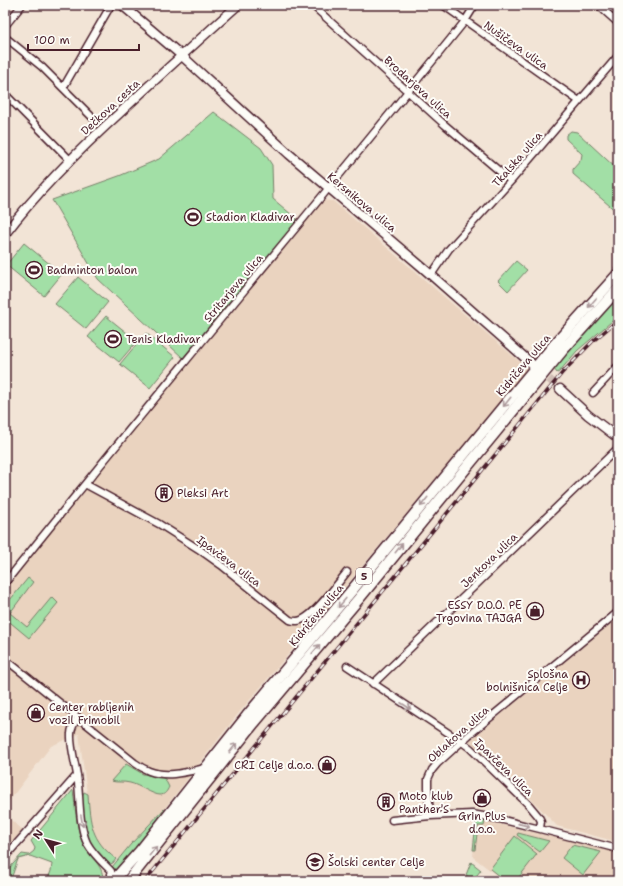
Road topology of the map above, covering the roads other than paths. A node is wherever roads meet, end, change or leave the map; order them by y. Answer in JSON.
{"nodes":[{"id":1,"x":22,"y":5,"type":"edge"},
{"id":2,"x":111,"y":5,"type":"edge"},
{"id":3,"x":122,"y":5,"type":"edge"},
{"id":4,"x":238,"y":5,"type":"edge"},
{"id":5,"x":312,"y":5,"type":"edge"},
{"id":6,"x":443,"y":5,"type":"edge"},
{"id":7,"x":475,"y":5,"type":"edge"},
{"id":8,"x":598,"y":5,"type":"edge"},
{"id":9,"x":465,"y":21,"type":"junction"},
{"id":10,"x":618,"y":23,"type":"edge"},
{"id":11,"x":5,"y":26,"type":"edge"},
{"id":12,"x":5,"y":37,"type":"edge"},
{"id":13,"x":181,"y":55,"type":"junction"},
{"id":14,"x":618,"y":56,"type":"edge"},
{"id":15,"x":63,"y":88,"type":"junction"},
{"id":16,"x":408,"y":92,"type":"junction"},
{"id":17,"x":5,"y":94,"type":"edge"},
{"id":18,"x":579,"y":101,"type":"junction"},
{"id":19,"x":93,"y":118,"type":"dead end"},
{"id":20,"x":70,"y":160,"type":"junction"},
{"id":21,"x":511,"y":181,"type":"junction"},
{"id":22,"x":329,"y":189,"type":"junction"},
{"id":23,"x":5,"y":234,"type":"edge"},
{"id":24,"x":618,"y":274,"type":"edge"},
{"id":25,"x":432,"y":275,"type":"junction"},
{"id":26,"x":618,"y":289,"type":"edge"},
{"id":27,"x":531,"y":363,"type":"dead end"},
{"id":28,"x":618,"y":366,"type":"edge"},
{"id":29,"x":560,"y":389,"type":"tunnel mouth"},
{"id":30,"x":593,"y":393,"type":"dead end"},
{"id":31,"x":618,"y":438,"type":"edge"},
{"id":32,"x":618,"y":448,"type":"edge"},
{"id":33,"x":85,"y":484,"type":"junction"},
{"id":34,"x":347,"y":572,"type":"dead end"},
{"id":35,"x":5,"y":583,"type":"edge"},
{"id":36,"x":618,"y":612,"type":"edge"},
{"id":37,"x":5,"y":659,"type":"edge"},
{"id":38,"x":347,"y":666,"type":"dead end"},
{"id":39,"x":373,"y":684,"type":"junction"},
{"id":40,"x":78,"y":718,"type":"junction"},
{"id":41,"x":462,"y":742,"type":"junction"},
{"id":42,"x":205,"y":768,"type":"junction"},
{"id":43,"x":77,"y":775,"type":"junction"},
{"id":44,"x":430,"y":816,"type":"junction"},
{"id":45,"x":392,"y":820,"type":"dead end"},
{"id":46,"x":540,"y":829,"type":"junction"},
{"id":47,"x":618,"y":848,"type":"edge"},
{"id":48,"x":5,"y":857,"type":"edge"},
{"id":49,"x":112,"y":881,"type":"edge"},
{"id":50,"x":128,"y":881,"type":"edge"}],
"edges":[{"from":1,"to":11,"type":"street"},
{"from":2,"to":15,"type":"street"},
{"from":3,"to":13,"type":"street","name":"Kersnikova ulica"},
{"from":4,"to":13,"type":"street","name":"Dečkova cesta"},
{"from":5,"to":16,"type":"street","name":"Brodarjeva ulica"},
{"from":6,"to":9,"type":"street","name":"Nušičeva ulica"},
{"from":7,"to":9,"type":"street","name":"Stritarjeva ulica"},
{"from":8,"to":10,"type":"street"},
{"from":9,"to":16,"type":"street","name":"Stritarjeva ulica"},
{"from":9,"to":18,"type":"street","name":"Nušičeva ulica"},
{"from":12,"to":15,"type":"street"},
{"from":13,"to":20,"type":"street","name":"Dečkova cesta"},
{"from":13,"to":22,"type":"street","name":"Kersnikova ulica"},
{"from":14,"to":18,"type":"street","name":"Tkalska ulica"},
{"from":15,"to":19,"type":"street"},
{"from":16,"to":21,"type":"street","name":"Brodarjeva ulica"},
{"from":16,"to":22,"type":"street","name":"Stritarjeva ulica"},
{"from":17,"to":20,"type":"street"},
{"from":18,"to":21,"type":"street","name":"Tkalska ulica"},
{"from":20,"to":23,"type":"street","name":"Dečkova cesta"},
{"from":21,"to":25,"type":"street","name":"Tkalska ulica"},
{"from":22,"to":25,"type":"street","name":"Kersnikova ulica"},
{"from":22,"to":33,"type":"street","name":"Stritarjeva ulica"},
{"from":24,"to":42,"type":"main road","name":"Kidričeva ulica","number":"5","one_way":true},
{"from":25,"to":27,"type":"street","name":"Kersnikova ulica"},
{"from":50,"to":26,"type":"main road","name":"Kidričeva ulica","number":"5","one_way":true},
{"from":28,"to":30,"type":"street"},
{"from":29,"to":31,"type":"street"},
{"from":32,"to":39,"type":"street","name":"Jenkova ulica"},
{"from":33,"to":34,"type":"street","name":"Ipavčeva ulica"},
{"from":33,"to":35,"type":"street","name":"Stritarjeva ulica"},
{"from":36,"to":41,"type":"street","name":"Oblakova ulica"},
{"from":37,"to":40,"type":"street"},
{"from":38,"to":39,"type":"street","name":"Ipavčeva ulica"},
{"from":39,"to":41,"type":"street","name":"Ipavčeva ulica","one_way":true},
{"from":40,"to":42,"type":"street"},
{"from":40,"to":43,"type":"street"},
{"from":41,"to":44,"type":"street","name":"Oblakova ulica"},
{"from":41,"to":46,"type":"street","name":"Ipavčeva ulica"},
{"from":42,"to":49,"type":"main road","name":"Kidričeva ulica","number":"5"},
{"from":43,"to":48,"type":"street"},
{"from":43,"to":49,"type":"street","one_way":true},
{"from":44,"to":45,"type":"street"},
{"from":44,"to":46,"type":"street","one_way":true},
{"from":46,"to":47,"type":"street"}]}
